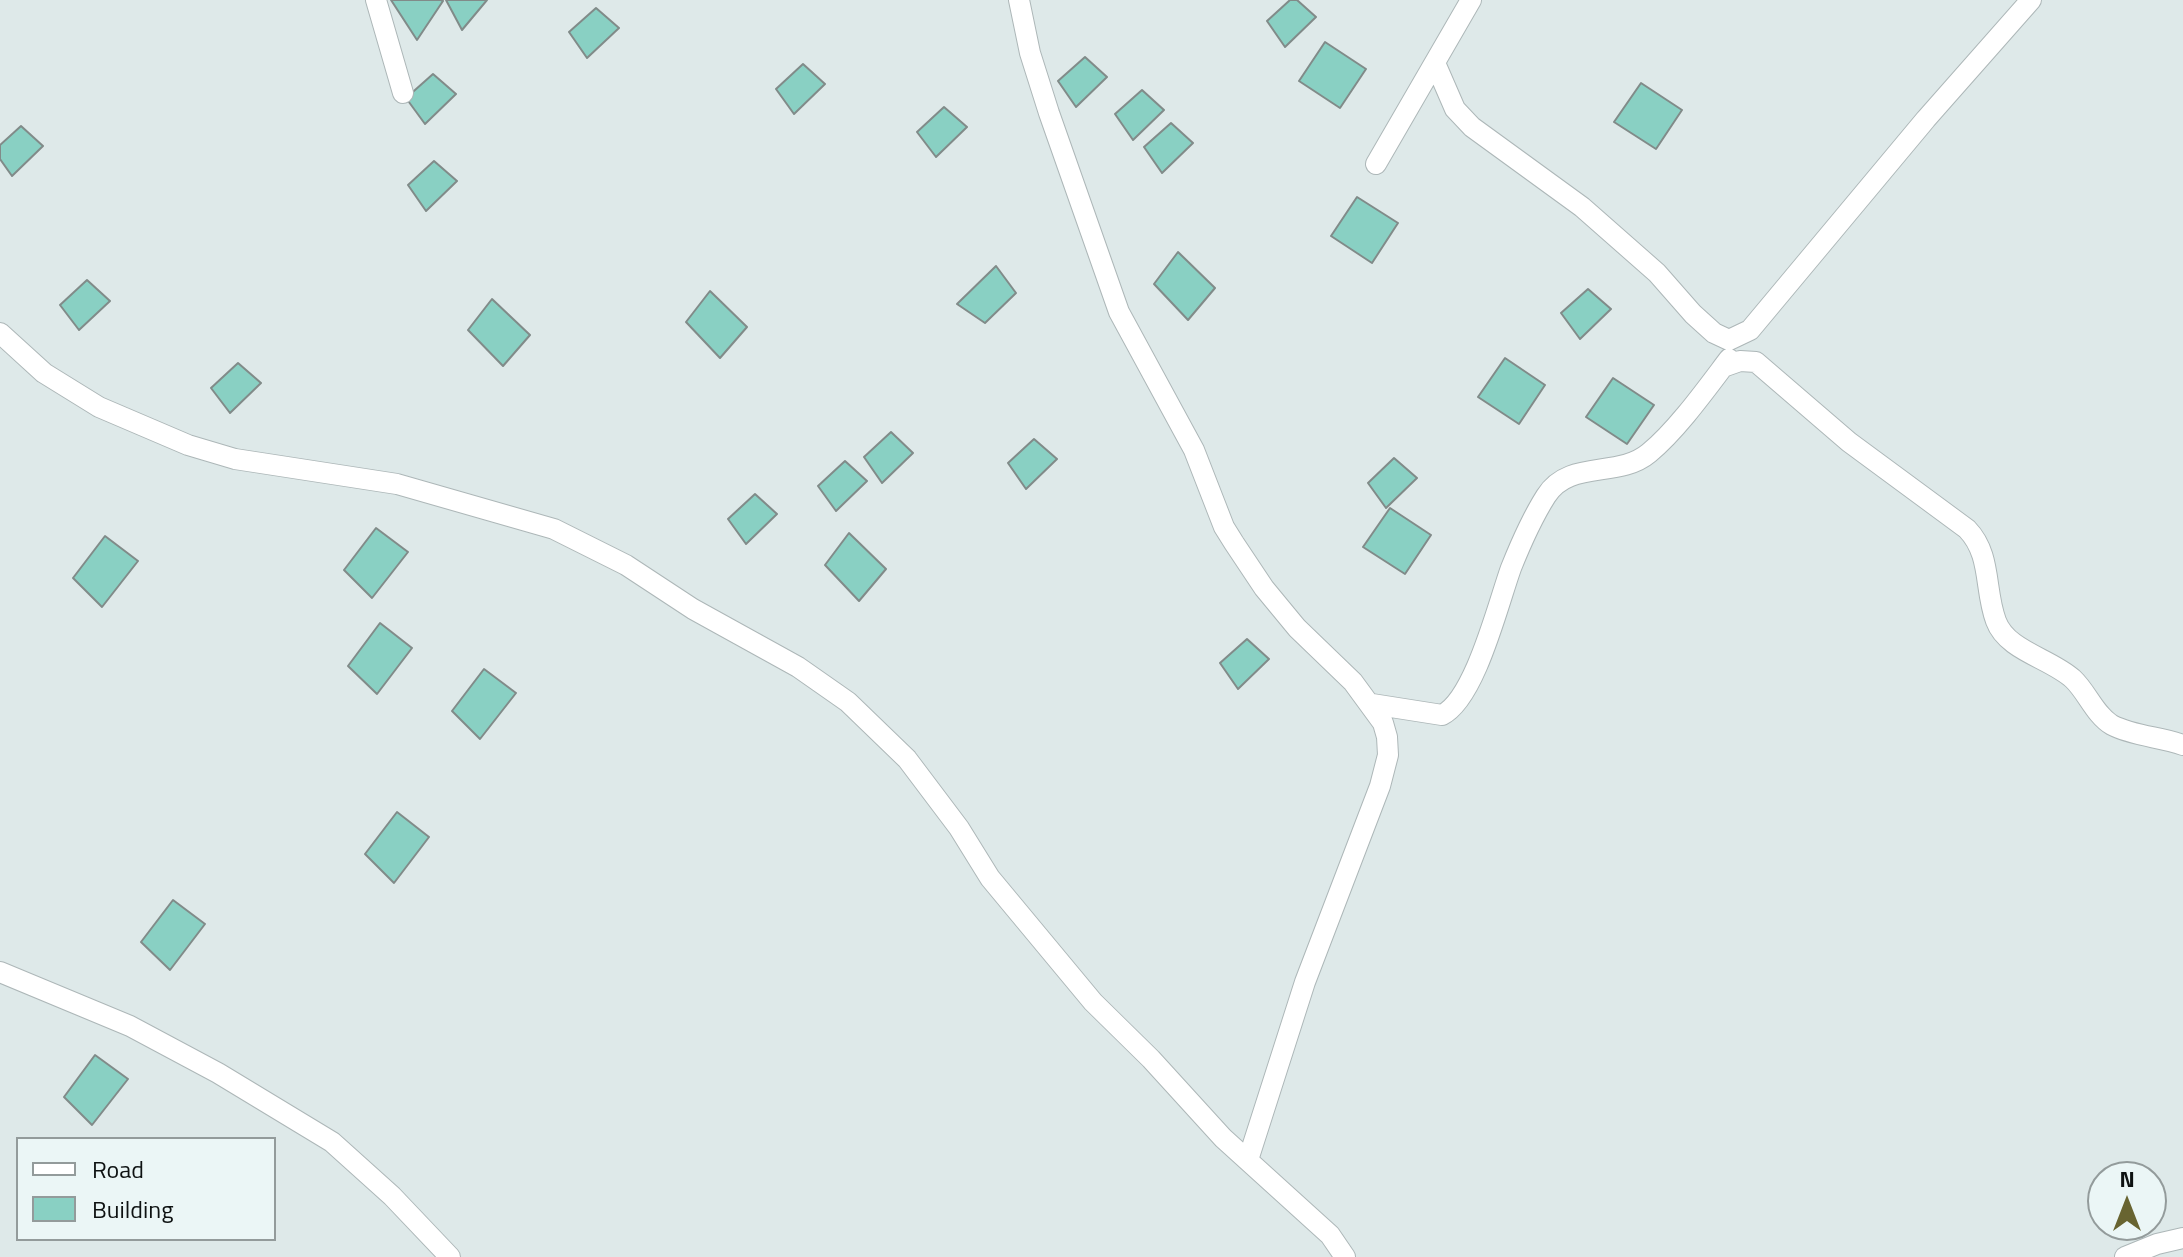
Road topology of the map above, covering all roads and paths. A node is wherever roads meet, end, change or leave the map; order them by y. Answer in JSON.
{"nodes":[{"id":1,"x":376,"y":0,"type":"edge"},
{"id":2,"x":1019,"y":0,"type":"edge"},
{"id":3,"x":1471,"y":0,"type":"edge"},
{"id":4,"x":2031,"y":0,"type":"edge"},
{"id":5,"x":1435,"y":63,"type":"junction"},
{"id":6,"x":403,"y":93,"type":"dead end"},
{"id":7,"x":1376,"y":164,"type":"dead end"},
{"id":8,"x":1750,"y":330,"type":"junction"},
{"id":9,"x":1,"y":335,"type":"edge"},
{"id":10,"x":1723,"y":367,"type":"junction"},
{"id":11,"x":1372,"y":704,"type":"junction"},
{"id":12,"x":2183,"y":745,"type":"edge"},
{"id":13,"x":0,"y":972,"type":"edge"},
{"id":14,"x":1248,"y":1160,"type":"junction"},
{"id":15,"x":2183,"y":1238,"type":"edge"},
{"id":16,"x":450,"y":1257,"type":"edge"},
{"id":17,"x":1345,"y":1257,"type":"edge"},
{"id":18,"x":2125,"y":1257,"type":"edge"}],
"edges":[{"from":1,"to":6,"type":"street"},
{"from":2,"to":11,"type":"street"},
{"from":3,"to":5,"type":"street"},
{"from":4,"to":8,"type":"street"},
{"from":5,"to":7,"type":"street"},
{"from":5,"to":8,"type":"street"},
{"from":8,"to":10,"type":"street"},
{"from":9,"to":14,"type":"street"},
{"from":10,"to":11,"type":"street"},
{"from":10,"to":12,"type":"street"},
{"from":11,"to":14,"type":"street"},
{"from":13,"to":16,"type":"street"},
{"from":14,"to":17,"type":"street"},
{"from":15,"to":18,"type":"street"}]}
